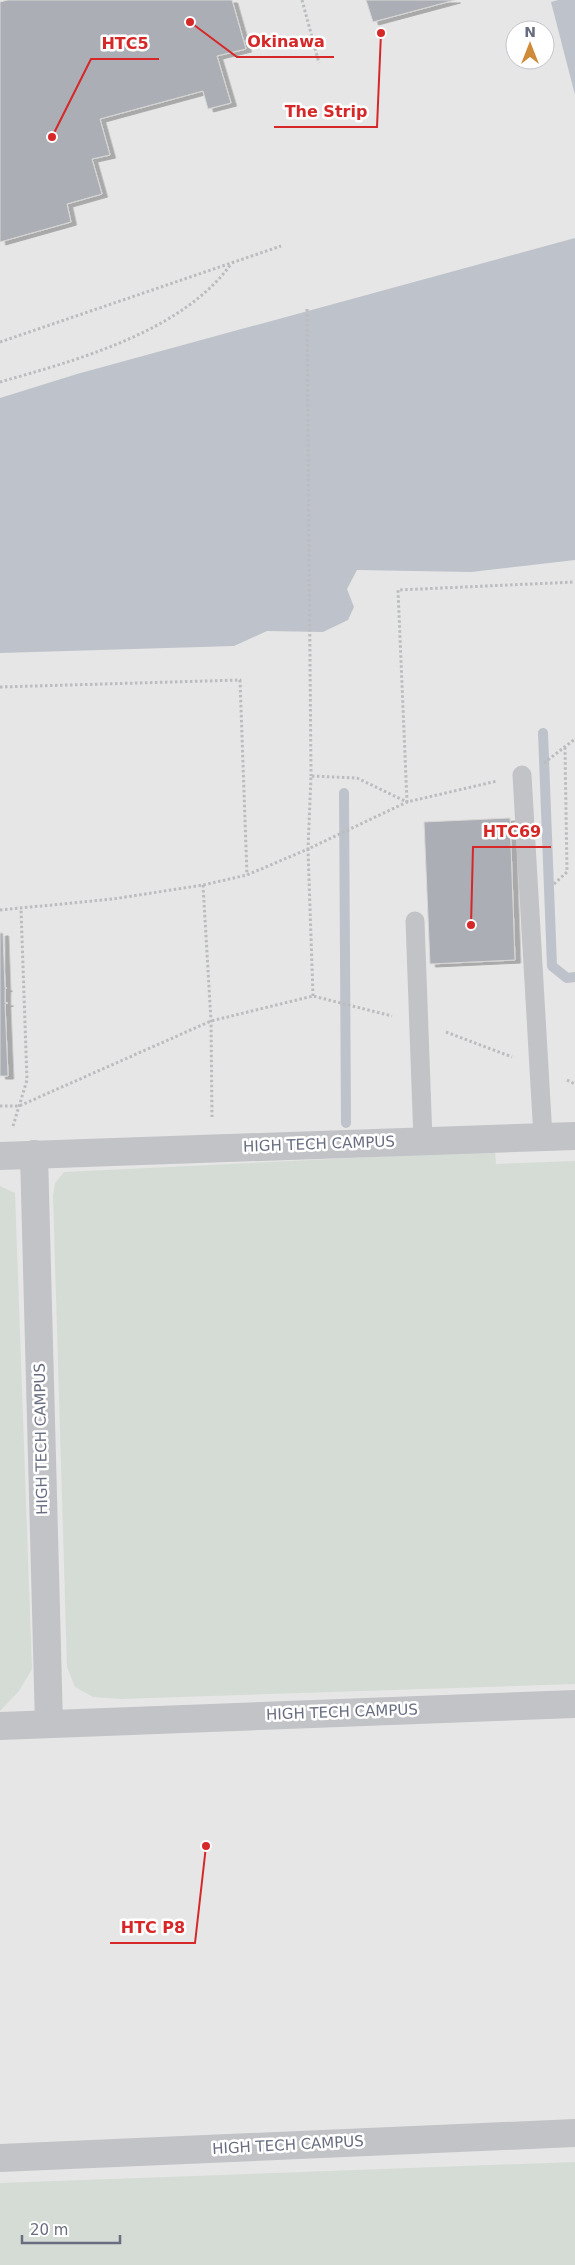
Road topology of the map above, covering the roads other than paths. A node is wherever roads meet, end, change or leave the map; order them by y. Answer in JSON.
{"nodes":[{"id":1,"x":522,"y":775,"type":"road end"},
{"id":2,"x":416,"y":921,"type":"dead end"},
{"id":3,"x":575,"y":1136,"type":"edge"},
{"id":4,"x":543,"y":1137,"type":"junction"},
{"id":5,"x":423,"y":1140,"type":"junction"},
{"id":6,"x":34,"y":1154,"type":"junction"},
{"id":7,"x":2,"y":1156,"type":"edge"},
{"id":8,"x":575,"y":1704,"type":"edge"},
{"id":9,"x":49,"y":1724,"type":"junction"},
{"id":10,"x":0,"y":1726,"type":"edge"},
{"id":11,"x":575,"y":2132,"type":"edge"},
{"id":12,"x":0,"y":2158,"type":"edge"}],
"edges":[{"from":1,"to":4,"type":"lane"},
{"from":2,"to":5,"type":"lane"},
{"from":3,"to":4,"type":"street","name":"HIGH TECH CAMPUS"},
{"from":4,"to":5,"type":"street","name":"HIGH TECH CAMPUS"},
{"from":5,"to":6,"type":"street","name":"HIGH TECH CAMPUS"},
{"from":6,"to":7,"type":"street","name":"HIGH TECH CAMPUS"},
{"from":6,"to":9,"type":"street","name":"HIGH TECH CAMPUS"},
{"from":8,"to":9,"type":"street","name":"HIGH TECH CAMPUS"},
{"from":9,"to":10,"type":"street","name":"HIGH TECH CAMPUS"},
{"from":11,"to":12,"type":"street","name":"HIGH TECH CAMPUS"}]}
